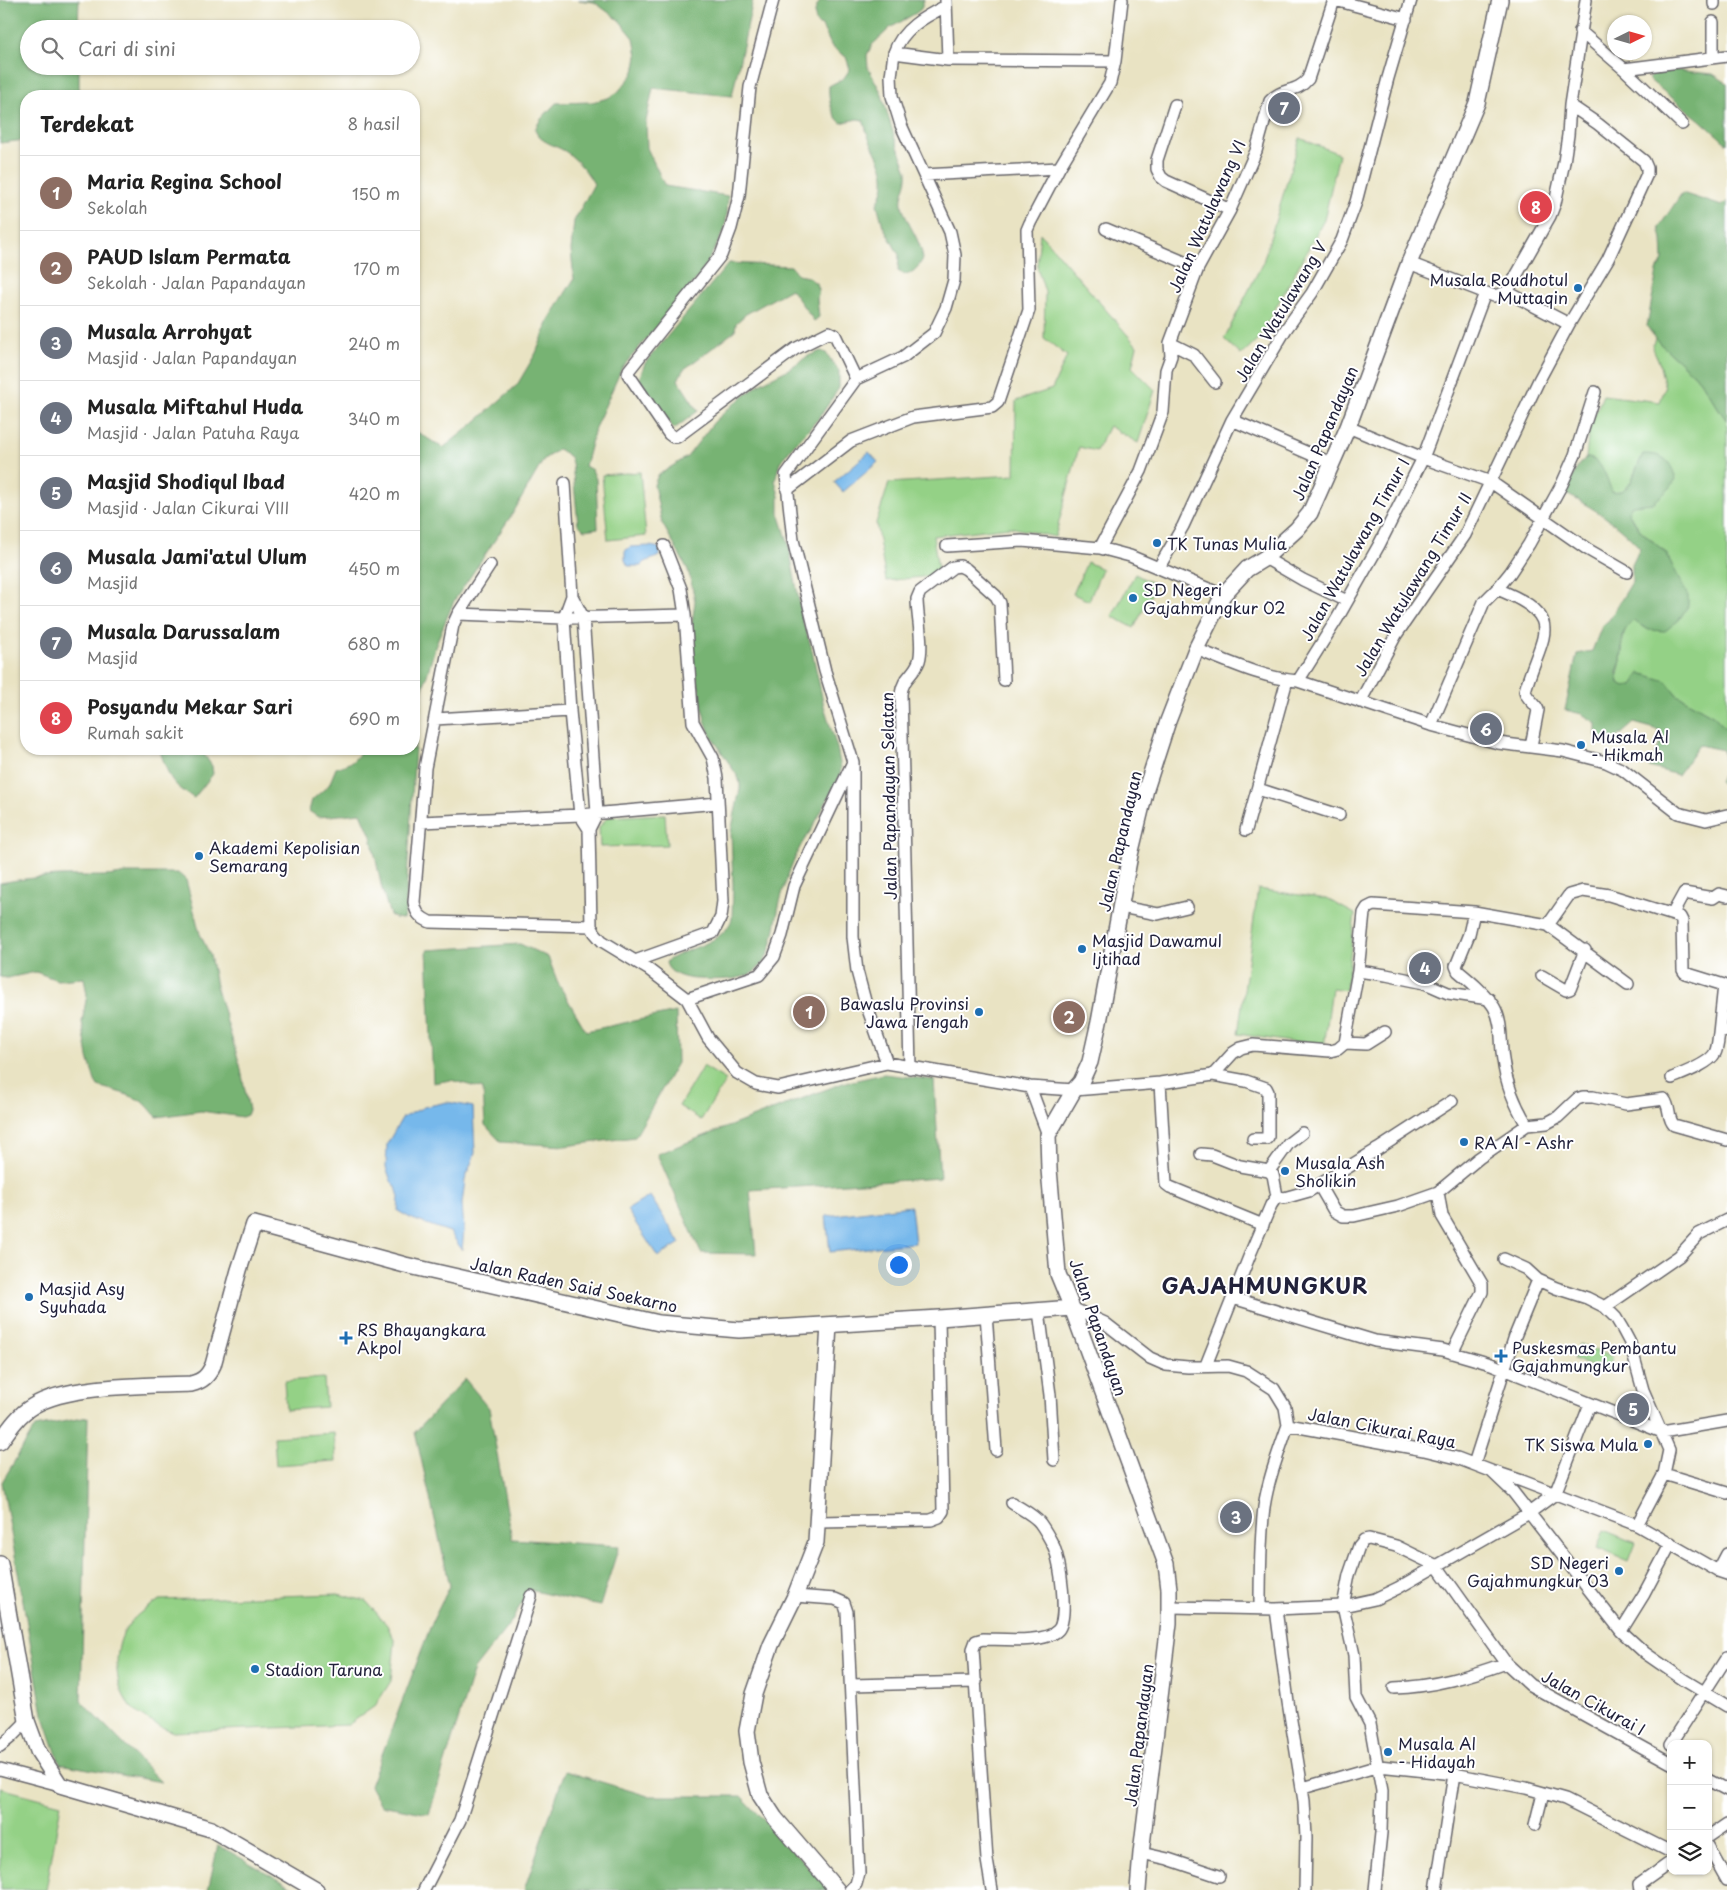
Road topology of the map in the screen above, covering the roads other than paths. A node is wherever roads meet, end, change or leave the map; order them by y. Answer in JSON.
{"nodes":[{"id":1,"x":773,"y":0,"type":"edge"},
{"id":2,"x":1122,"y":0,"type":"edge"},
{"id":3,"x":1335,"y":0,"type":"edge"},
{"id":4,"x":1411,"y":0,"type":"edge"},
{"id":5,"x":1500,"y":0,"type":"edge"},
{"id":6,"x":1586,"y":0,"type":"edge"},
{"id":7,"x":946,"y":3,"type":"edge"},
{"id":8,"x":1406,"y":19,"type":"junction"},
{"id":9,"x":1713,"y":22,"type":"dead end"},
{"id":10,"x":1580,"y":31,"type":"junction"},
{"id":11,"x":894,"y":54,"type":"junction"},
{"id":12,"x":1727,"y":56,"type":"edge"},
{"id":13,"x":1712,"y":57,"type":"junction"},
{"id":14,"x":948,"y":60,"type":"junction"},
{"id":15,"x":1115,"y":61,"type":"junction"},
{"id":16,"x":1624,"y":70,"type":"junction"},
{"id":17,"x":1175,"y":104,"type":"dead end"},
{"id":18,"x":1570,"y":105,"type":"junction"},
{"id":19,"x":1682,"y":124,"type":"dead end"},
{"id":20,"x":1059,"y":168,"type":"junction"},
{"id":21,"x":924,"y":175,"type":"junction"},
{"id":22,"x":1230,"y":210,"type":"junction"},
{"id":23,"x":1106,"y":229,"type":"dead end"},
{"id":24,"x":1409,"y":263,"type":"junction"},
{"id":25,"x":1198,"y":268,"type":"junction"},
{"id":26,"x":1507,"y":292,"type":"junction"},
{"id":27,"x":1485,"y":293,"type":"junction"},
{"id":28,"x":1568,"y":324,"type":"junction"},
{"id":29,"x":1170,"y":343,"type":"junction"},
{"id":30,"x":856,"y":379,"type":"junction"},
{"id":31,"x":1215,"y":382,"type":"dead end"},
{"id":32,"x":1595,"y":392,"type":"dead end"},
{"id":33,"x":1232,"y":420,"type":"junction"},
{"id":34,"x":1348,"y":427,"type":"junction"},
{"id":35,"x":1423,"y":458,"type":"junction"},
{"id":36,"x":1331,"y":464,"type":"junction"},
{"id":37,"x":1491,"y":482,"type":"junction"},
{"id":38,"x":565,"y":483,"type":"dead end"},
{"id":39,"x":787,"y":490,"type":"junction"},
{"id":40,"x":1542,"y":518,"type":"junction"},
{"id":41,"x":664,"y":546,"type":"dead end"},
{"id":42,"x":947,"y":546,"type":"dead end"},
{"id":43,"x":1100,"y":548,"type":"junction"},
{"id":44,"x":1264,"y":558,"type":"junction"},
{"id":45,"x":490,"y":564,"type":"dead end"},
{"id":46,"x":1159,"y":567,"type":"junction"},
{"id":47,"x":1627,"y":572,"type":"dead end"},
{"id":48,"x":1498,"y":589,"type":"junction"},
{"id":49,"x":1223,"y":595,"type":"junction"},
{"id":50,"x":572,"y":596,"type":"junction"},
{"id":51,"x":1347,"y":601,"type":"junction"},
{"id":52,"x":458,"y":614,"type":"junction"},
{"id":53,"x":685,"y":615,"type":"junction"},
{"id":54,"x":582,"y":617,"type":"junction"},
{"id":55,"x":564,"y":618,"type":"junction"},
{"id":56,"x":1196,"y":649,"type":"junction"},
{"id":57,"x":1004,"y":680,"type":"dead end"},
{"id":58,"x":1293,"y":681,"type":"junction"},
{"id":59,"x":1360,"y":702,"type":"junction"},
{"id":60,"x":589,"y":709,"type":"junction"},
{"id":61,"x":570,"y":711,"type":"junction"},
{"id":62,"x":435,"y":719,"type":"junction"},
{"id":63,"x":1431,"y":726,"type":"junction"},
{"id":64,"x":1531,"y":746,"type":"junction"},
{"id":65,"x":853,"y":762,"type":"junction"},
{"id":66,"x":1258,"y":789,"type":"junction"},
{"id":67,"x":718,"y":803,"type":"junction"},
{"id":68,"x":597,"y":813,"type":"junction"},
{"id":69,"x":580,"y":814,"type":"junction"},
{"id":70,"x":1339,"y":815,"type":"dead end"},
{"id":71,"x":1727,"y":815,"type":"edge"},
{"id":72,"x":421,"y":822,"type":"junction"},
{"id":73,"x":589,"y":829,"type":"junction"},
{"id":74,"x":1246,"y":830,"type":"dead end"},
{"id":75,"x":1727,"y":896,"type":"edge"},
{"id":76,"x":1187,"y":906,"type":"dead end"},
{"id":77,"x":1121,"y":907,"type":"junction"},
{"id":78,"x":1474,"y":912,"type":"junction"},
{"id":79,"x":1673,"y":913,"type":"junction"},
{"id":80,"x":1548,"y":925,"type":"junction"},
{"id":81,"x":591,"y":926,"type":"junction"},
{"id":82,"x":1585,"y":950,"type":"junction"},
{"id":83,"x":635,"y":961,"type":"junction"},
{"id":84,"x":1358,"y":971,"type":"junction"},
{"id":85,"x":1542,"y":976,"type":"dead end"},
{"id":86,"x":1726,"y":980,"type":"edge"},
{"id":87,"x":1628,"y":984,"type":"dead end"},
{"id":88,"x":687,"y":999,"type":"junction"},
{"id":89,"x":1489,"y":999,"type":"junction"},
{"id":90,"x":1385,"y":1032,"type":"dead end"},
{"id":91,"x":1723,"y":1032,"type":"edge"},
{"id":92,"x":1344,"y":1043,"type":"junction"},
{"id":93,"x":887,"y":1063,"type":"junction"},
{"id":94,"x":910,"y":1068,"type":"junction"},
{"id":95,"x":1213,"y":1075,"type":"junction"},
{"id":96,"x":1672,"y":1078,"type":"dead end"},
{"id":97,"x":1160,"y":1083,"type":"junction"},
{"id":98,"x":1030,"y":1087,"type":"junction"},
{"id":99,"x":1074,"y":1090,"type":"junction"},
{"id":100,"x":1452,"y":1101,"type":"dead end"},
{"id":101,"x":1527,"y":1125,"type":"junction"},
{"id":102,"x":1302,"y":1133,"type":"dead end"},
{"id":103,"x":1048,"y":1135,"type":"junction"},
{"id":104,"x":1253,"y":1139,"type":"dead end"},
{"id":105,"x":1727,"y":1140,"type":"edge"},
{"id":106,"x":1201,"y":1154,"type":"dead end"},
{"id":107,"x":1269,"y":1171,"type":"junction"},
{"id":108,"x":1319,"y":1185,"type":"junction"},
{"id":109,"x":1438,"y":1192,"type":"junction"},
{"id":110,"x":1277,"y":1196,"type":"junction"},
{"id":111,"x":1727,"y":1220,"type":"edge"},
{"id":112,"x":1263,"y":1225,"type":"junction"},
{"id":113,"x":1504,"y":1259,"type":"dead end"},
{"id":114,"x":1538,"y":1280,"type":"junction"},
{"id":115,"x":1232,"y":1298,"type":"junction"},
{"id":116,"x":1605,"y":1307,"type":"junction"},
{"id":117,"x":1072,"y":1308,"type":"junction"},
{"id":118,"x":1039,"y":1311,"type":"junction"},
{"id":119,"x":986,"y":1314,"type":"junction"},
{"id":120,"x":938,"y":1318,"type":"junction"},
{"id":121,"x":830,"y":1325,"type":"junction"},
{"id":122,"x":1452,"y":1353,"type":"junction"},
{"id":123,"x":1206,"y":1366,"type":"junction"},
{"id":124,"x":1504,"y":1370,"type":"junction"},
{"id":125,"x":1590,"y":1404,"type":"junction"},
{"id":126,"x":1727,"y":1421,"type":"edge"},
{"id":127,"x":1288,"y":1425,"type":"junction"},
{"id":128,"x":1662,"y":1432,"type":"junction"},
{"id":129,"x":0,"y":1442,"type":"edge"},
{"id":130,"x":996,"y":1450,"type":"dead end"},
{"id":131,"x":1054,"y":1460,"type":"dead end"},
{"id":132,"x":1474,"y":1464,"type":"junction"},
{"id":133,"x":1491,"y":1471,"type":"junction"},
{"id":134,"x":1664,"y":1474,"type":"junction"},
{"id":135,"x":1727,"y":1493,"type":"edge"},
{"id":136,"x":1555,"y":1494,"type":"junction"},
{"id":137,"x":1012,"y":1503,"type":"dead end"},
{"id":138,"x":1529,"y":1513,"type":"junction"},
{"id":139,"x":818,"y":1522,"type":"junction"},
{"id":140,"x":1638,"y":1525,"type":"junction"},
{"id":141,"x":1671,"y":1543,"type":"junction"},
{"id":142,"x":1727,"y":1554,"type":"edge"},
{"id":143,"x":0,"y":1564,"type":"edge"},
{"id":144,"x":1437,"y":1566,"type":"junction"},
{"id":145,"x":1723,"y":1572,"type":"edge"},
{"id":146,"x":531,"y":1596,"type":"dead end"},
{"id":147,"x":795,"y":1596,"type":"junction"},
{"id":148,"x":1343,"y":1606,"type":"junction"},
{"id":149,"x":1170,"y":1607,"type":"junction"},
{"id":150,"x":1260,"y":1608,"type":"junction"},
{"id":151,"x":1276,"y":1609,"type":"junction"},
{"id":152,"x":1621,"y":1631,"type":"junction"},
{"id":153,"x":1727,"y":1657,"type":"edge"},
{"id":154,"x":1506,"y":1663,"type":"junction"},
{"id":155,"x":976,"y":1682,"type":"junction"},
{"id":156,"x":851,"y":1685,"type":"junction"},
{"id":157,"x":1394,"y":1688,"type":"dead end"},
{"id":158,"x":1705,"y":1693,"type":"junction"},
{"id":159,"x":1727,"y":1706,"type":"edge"},
{"id":160,"x":27,"y":1721,"type":"junction"},
{"id":161,"x":1674,"y":1740,"type":"edge"},
{"id":162,"x":0,"y":1746,"type":"edge"},
{"id":163,"x":1667,"y":1749,"type":"edge"},
{"id":164,"x":1660,"y":1758,"type":"junction"},
{"id":165,"x":1667,"y":1761,"type":"edge"},
{"id":166,"x":1379,"y":1766,"type":"junction"},
{"id":167,"x":0,"y":1769,"type":"edge"},
{"id":168,"x":1454,"y":1774,"type":"junction"},
{"id":169,"x":1712,"y":1782,"type":"edge"},
{"id":170,"x":60,"y":1785,"type":"junction"},
{"id":171,"x":1303,"y":1788,"type":"junction"},
{"id":172,"x":1727,"y":1790,"type":"edge"},
{"id":173,"x":1543,"y":1793,"type":"junction"},
{"id":174,"x":1727,"y":1824,"type":"edge"},
{"id":175,"x":1535,"y":1825,"type":"dead end"},
{"id":176,"x":1712,"y":1834,"type":"edge"},
{"id":177,"x":1667,"y":1850,"type":"edge"},
{"id":178,"x":1141,"y":1853,"type":"junction"},
{"id":179,"x":1712,"y":1853,"type":"edge"},
{"id":180,"x":1667,"y":1865,"type":"edge"},
{"id":181,"x":1219,"y":1876,"type":"dead end"},
{"id":182,"x":1727,"y":1880,"type":"edge"},
{"id":183,"x":1641,"y":1889,"type":"edge"},
{"id":184,"x":316,"y":1890,"type":"edge"},
{"id":185,"x":424,"y":1890,"type":"edge"},
{"id":186,"x":838,"y":1890,"type":"edge"},
{"id":187,"x":850,"y":1890,"type":"edge"},
{"id":188,"x":992,"y":1890,"type":"edge"},
{"id":189,"x":1138,"y":1890,"type":"edge"},
{"id":190,"x":1305,"y":1890,"type":"edge"},
{"id":191,"x":1375,"y":1890,"type":"edge"},
{"id":192,"x":1436,"y":1890,"type":"edge"}],
"edges":[{"from":1,"to":30,"type":"street"},
{"from":2,"to":15,"type":"street"},
{"from":3,"to":8,"type":"street"},
{"from":3,"to":22,"type":"street","name":"Jalan Watulawang VI"},
{"from":4,"to":8,"type":"street","name":"Jalan Watulawang V"},
{"from":5,"to":24,"type":"street","name":"Jalan Papandayan"},
{"from":6,"to":10,"type":"street"},
{"from":7,"to":11,"type":"street"},
{"from":7,"to":14,"type":"street"},
{"from":8,"to":33,"type":"street","name":"Jalan Watulawang V"},
{"from":9,"to":13,"type":"street"},
{"from":10,"to":16,"type":"street"},
{"from":10,"to":18,"type":"street"},
{"from":11,"to":14,"type":"street"},
{"from":11,"to":21,"type":"street"},
{"from":12,"to":13,"type":"street"},
{"from":13,"to":16,"type":"street"},
{"from":14,"to":15,"type":"street"},
{"from":15,"to":20,"type":"street"},
{"from":16,"to":19,"type":"street"},
{"from":17,"to":22,"type":"street"},
{"from":18,"to":26,"type":"street"},
{"from":18,"to":28,"type":"street","name":"Jalan Watulawang Timur II"},
{"from":20,"to":21,"type":"street"},
{"from":20,"to":39,"type":"street"},
{"from":21,"to":30,"type":"street"},
{"from":22,"to":25,"type":"street","name":"Jalan Watulawang VI"},
{"from":23,"to":25,"type":"street"},
{"from":24,"to":27,"type":"street"},
{"from":24,"to":34,"type":"street","name":"Jalan Papandayan"},
{"from":25,"to":29,"type":"street","name":"Jalan Watulawang VI"},
{"from":26,"to":27,"type":"street"},
{"from":26,"to":28,"type":"street"},
{"from":27,"to":35,"type":"street","name":"Jalan Watulawang Timur I"},
{"from":28,"to":37,"type":"street","name":"Jalan Watulawang Timur II"},
{"from":29,"to":31,"type":"street"},
{"from":29,"to":43,"type":"street","name":"Jalan Watulawang VI"},
{"from":30,"to":39,"type":"street"},
{"from":32,"to":40,"type":"street"},
{"from":33,"to":36,"type":"street"},
{"from":33,"to":46,"type":"street","name":"Jalan Watulawang V"},
{"from":34,"to":35,"type":"street"},
{"from":34,"to":36,"type":"street","name":"Jalan Papandayan"},
{"from":35,"to":37,"type":"street"},
{"from":35,"to":51,"type":"street","name":"Jalan Watulawang Timur I"},
{"from":36,"to":44,"type":"street","name":"Jalan Papandayan"},
{"from":37,"to":40,"type":"street"},
{"from":37,"to":59,"type":"street","name":"Jalan Watulawang Timur II"},
{"from":38,"to":50,"type":"street"},
{"from":39,"to":65,"type":"street"},
{"from":40,"to":47,"type":"street"},
{"from":40,"to":48,"type":"street"},
{"from":41,"to":53,"type":"street"},
{"from":42,"to":43,"type":"street"},
{"from":43,"to":46,"type":"street"},
{"from":44,"to":49,"type":"street","name":"Jalan Papandayan"},
{"from":44,"to":51,"type":"street"},
{"from":45,"to":52,"type":"street"},
{"from":46,"to":49,"type":"street"},
{"from":48,"to":63,"type":"street"},
{"from":48,"to":64,"type":"street"},
{"from":49,"to":56,"type":"street","name":"Jalan Papandayan"},
{"from":50,"to":54,"type":"street"},
{"from":50,"to":55,"type":"street"},
{"from":51,"to":58,"type":"street","name":"Jalan Watulawang Timur I"},
{"from":52,"to":55,"type":"street"},
{"from":52,"to":62,"type":"street"},
{"from":53,"to":54,"type":"street"},
{"from":53,"to":67,"type":"street"},
{"from":54,"to":55,"type":"street"},
{"from":54,"to":60,"type":"street"},
{"from":55,"to":61,"type":"street"},
{"from":56,"to":58,"type":"street"},
{"from":56,"to":77,"type":"street","name":"Jalan Papandayan"},
{"from":57,"to":94,"type":"street","name":"Jalan Papandayan Selatan"},
{"from":58,"to":59,"type":"street"},
{"from":58,"to":66,"type":"street","name":"Jalan Watulawang Timur I"},
{"from":59,"to":63,"type":"street"},
{"from":60,"to":61,"type":"street"},
{"from":60,"to":68,"type":"street"},
{"from":61,"to":62,"type":"street"},
{"from":61,"to":69,"type":"street"},
{"from":62,"to":72,"type":"street"},
{"from":63,"to":64,"type":"street"},
{"from":64,"to":71,"type":"street"},
{"from":65,"to":88,"type":"street"},
{"from":65,"to":93,"type":"street"},
{"from":66,"to":70,"type":"street"},
{"from":66,"to":74,"type":"street","name":"Jalan Watulawang Timur I"},
{"from":67,"to":68,"type":"street"},
{"from":67,"to":83,"type":"street"},
{"from":68,"to":69,"type":"street"},
{"from":68,"to":73,"type":"street"},
{"from":69,"to":72,"type":"street"},
{"from":69,"to":73,"type":"street"},
{"from":72,"to":81,"type":"street"},
{"from":73,"to":81,"type":"street"},
{"from":75,"to":79,"type":"street"},
{"from":76,"to":77,"type":"street"},
{"from":77,"to":99,"type":"street","name":"Jalan Papandayan"},
{"from":78,"to":80,"type":"street"},
{"from":78,"to":84,"type":"street"},
{"from":78,"to":89,"type":"street"},
{"from":79,"to":80,"type":"street"},
{"from":79,"to":86,"type":"street"},
{"from":80,"to":82,"type":"street"},
{"from":81,"to":83,"type":"street"},
{"from":82,"to":85,"type":"street"},
{"from":82,"to":87,"type":"street"},
{"from":83,"to":88,"type":"street"},
{"from":84,"to":89,"type":"street"},
{"from":84,"to":92,"type":"street"},
{"from":86,"to":91,"type":"street"},
{"from":88,"to":93,"type":"street"},
{"from":89,"to":101,"type":"street"},
{"from":90,"to":92,"type":"street"},
{"from":91,"to":96,"type":"street"},
{"from":92,"to":95,"type":"street"},
{"from":93,"to":94,"type":"street"},
{"from":94,"to":98,"type":"street"},
{"from":95,"to":97,"type":"street"},
{"from":95,"to":104,"type":"street"},
{"from":97,"to":99,"type":"street"},
{"from":97,"to":112,"type":"street"},
{"from":98,"to":99,"type":"street"},
{"from":98,"to":103,"type":"street"},
{"from":99,"to":103,"type":"street","name":"Jalan Papandayan"},
{"from":100,"to":108,"type":"street"},
{"from":101,"to":105,"type":"street"},
{"from":101,"to":109,"type":"street"},
{"from":102,"to":107,"type":"street"},
{"from":103,"to":117,"type":"street","name":"Jalan Papandayan"},
{"from":106,"to":107,"type":"street"},
{"from":107,"to":110,"type":"street"},
{"from":108,"to":109,"type":"street"},
{"from":108,"to":110,"type":"street"},
{"from":109,"to":122,"type":"street"},
{"from":110,"to":112,"type":"street"},
{"from":111,"to":116,"type":"street"},
{"from":112,"to":115,"type":"street"},
{"from":113,"to":114,"type":"street"},
{"from":114,"to":116,"type":"street"},
{"from":114,"to":124,"type":"street"},
{"from":115,"to":122,"type":"street"},
{"from":115,"to":123,"type":"street"},
{"from":116,"to":128,"type":"street"},
{"from":117,"to":118,"type":"street","name":"Jalan Raden Said Soekarno"},
{"from":117,"to":123,"type":"street","name":"Jalan Cikurai Raya"},
{"from":117,"to":149,"type":"street","name":"Jalan Papandayan"},
{"from":118,"to":119,"type":"street","name":"Jalan Raden Said Soekarno"},
{"from":118,"to":131,"type":"street"},
{"from":119,"to":120,"type":"street","name":"Jalan Raden Said Soekarno"},
{"from":119,"to":130,"type":"street"},
{"from":120,"to":121,"type":"street","name":"Jalan Raden Said Soekarno"},
{"from":120,"to":139,"type":"street"},
{"from":121,"to":129,"type":"street","name":"Jalan Raden Said Soekarno"},
{"from":121,"to":139,"type":"street"},
{"from":122,"to":124,"type":"street"},
{"from":123,"to":127,"type":"street","name":"Jalan Cikurai Raya"},
{"from":124,"to":125,"type":"street"},
{"from":124,"to":132,"type":"street"},
{"from":125,"to":128,"type":"street"},
{"from":125,"to":136,"type":"street"},
{"from":126,"to":128,"type":"street"},
{"from":127,"to":132,"type":"street","name":"Jalan Cikurai Raya"},
{"from":127,"to":150,"type":"street"},
{"from":128,"to":134,"type":"street"},
{"from":132,"to":133,"type":"street","name":"Jalan Cikurai Raya"},
{"from":133,"to":136,"type":"street","name":"Jalan Cikurai Raya"},
{"from":133,"to":138,"type":"street","name":"Jalan Cikurai Raya"},
{"from":134,"to":135,"type":"street"},
{"from":134,"to":140,"type":"street"},
{"from":136,"to":138,"type":"street"},
{"from":136,"to":140,"type":"street","name":"Jalan Cikurai Raya"},
{"from":137,"to":155,"type":"street"},
{"from":138,"to":144,"type":"street"},
{"from":138,"to":152,"type":"street","name":"Jalan Cikurai Raya"},
{"from":139,"to":147,"type":"street"},
{"from":140,"to":141,"type":"street","name":"Jalan Cikurai Raya"},
{"from":141,"to":145,"type":"street","name":"Jalan Cikurai Raya"},
{"from":141,"to":152,"type":"street"},
{"from":142,"to":145,"type":"street"},
{"from":143,"to":160,"type":"street"},
{"from":144,"to":148,"type":"street"},
{"from":144,"to":148,"type":"street"},
{"from":144,"to":154,"type":"street","name":"Jalan Cikurai I"},
{"from":146,"to":185,"type":"street"},
{"from":147,"to":156,"type":"street"},
{"from":147,"to":186,"type":"street"},
{"from":148,"to":151,"type":"street"},
{"from":148,"to":166,"type":"street"},
{"from":149,"to":150,"type":"street"},
{"from":149,"to":178,"type":"street","name":"Jalan Papandayan"},
{"from":150,"to":151,"type":"street"},
{"from":151,"to":171,"type":"street"},
{"from":152,"to":158,"type":"street","name":"Jalan Cikurai Raya"},
{"from":153,"to":158,"type":"street"},
{"from":154,"to":157,"type":"street"},
{"from":154,"to":164,"type":"street","name":"Jalan Cikurai I"},
{"from":155,"to":156,"type":"street"},
{"from":155,"to":188,"type":"street"},
{"from":156,"to":187,"type":"street"},
{"from":158,"to":159,"type":"street","name":"Jalan Cikurai Raya"},
{"from":158,"to":161,"type":"street"},
{"from":160,"to":162,"type":"street"},
{"from":160,"to":170,"type":"street"},
{"from":163,"to":164,"type":"street"},
{"from":164,"to":165,"type":"street","name":"Jalan Cikurai I"},
{"from":166,"to":168,"type":"street"},
{"from":166,"to":171,"type":"street"},
{"from":166,"to":191,"type":"street"},
{"from":167,"to":170,"type":"street"},
{"from":168,"to":173,"type":"street"},
{"from":168,"to":192,"type":"street"},
{"from":169,"to":172,"type":"street"},
{"from":170,"to":184,"type":"street"},
{"from":171,"to":190,"type":"street"},
{"from":173,"to":175,"type":"street"},
{"from":173,"to":177,"type":"street"},
{"from":174,"to":176,"type":"street"},
{"from":178,"to":181,"type":"street"},
{"from":178,"to":189,"type":"street","name":"Jalan Papandayan"},
{"from":179,"to":182,"type":"street"},
{"from":180,"to":183,"type":"street"}]}
